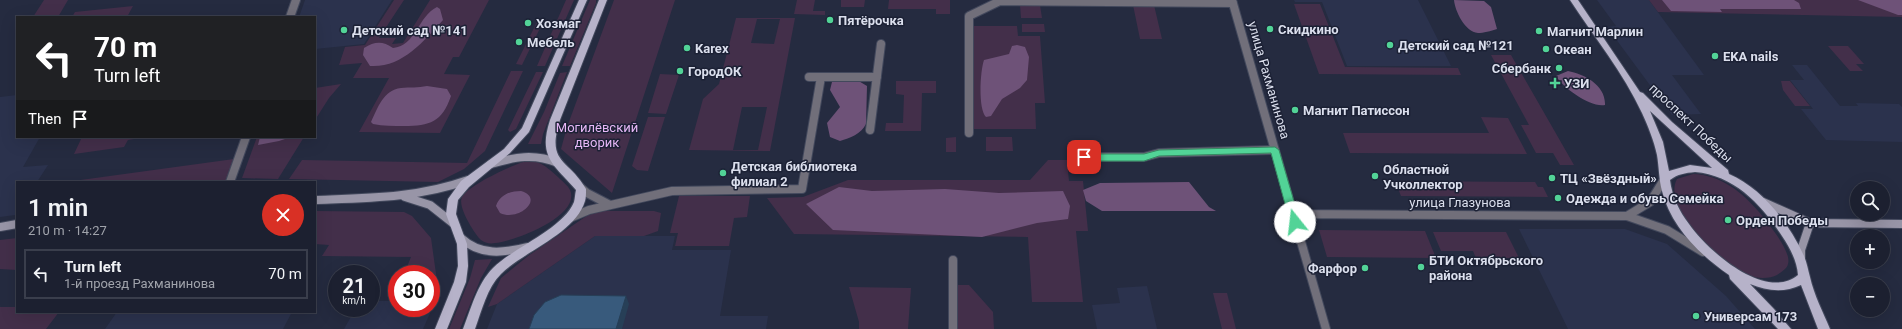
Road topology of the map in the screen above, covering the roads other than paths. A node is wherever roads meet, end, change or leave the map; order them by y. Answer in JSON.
{"nodes":[{"id":1,"x":296,"y":0,"type":"edge"},
{"id":2,"x":583,"y":0,"type":"edge"},
{"id":3,"x":603,"y":0,"type":"edge"},
{"id":4,"x":1574,"y":0,"type":"edge"},
{"id":5,"x":1000,"y":1,"type":"edge"},
{"id":6,"x":1233,"y":1,"type":"edge"},
{"id":7,"x":290,"y":16,"type":"edge"},
{"id":8,"x":881,"y":44,"type":"dead end"},
{"id":9,"x":809,"y":77,"type":"dead end"},
{"id":10,"x":821,"y":77,"type":"junction"},
{"id":11,"x":877,"y":78,"type":"junction"},
{"id":12,"x":1635,"y":90,"type":"junction"},
{"id":13,"x":870,"y":130,"type":"dead end"},
{"id":14,"x":969,"y":133,"type":"dead end"},
{"id":15,"x":246,"y":138,"type":"edge"},
{"id":16,"x":1275,"y":150,"type":"junction"},
{"id":17,"x":1084,"y":157,"type":"dead end"},
{"id":18,"x":558,"y":163,"type":"junction"},
{"id":19,"x":490,"y":164,"type":"junction"},
{"id":20,"x":1728,"y":177,"type":"junction"},
{"id":21,"x":473,"y":178,"type":"junction"},
{"id":22,"x":1665,"y":178,"type":"junction"},
{"id":23,"x":230,"y":181,"type":"edge"},
{"id":24,"x":580,"y":187,"type":"junction"},
{"id":25,"x":405,"y":197,"type":"junction"},
{"id":26,"x":316,"y":200,"type":"edge"},
{"id":27,"x":1761,"y":201,"type":"junction"},
{"id":28,"x":610,"y":205,"type":"junction"},
{"id":29,"x":1293,"y":214,"type":"junction"},
{"id":30,"x":1627,"y":216,"type":"junction"},
{"id":31,"x":568,"y":219,"type":"junction"},
{"id":32,"x":1810,"y":223,"type":"junction"},
{"id":33,"x":16,"y":224,"type":"edge"},
{"id":34,"x":455,"y":224,"type":"junction"},
{"id":35,"x":1902,"y":224,"type":"edge"},
{"id":36,"x":0,"y":227,"type":"edge"},
{"id":37,"x":461,"y":238,"type":"junction"},
{"id":38,"x":529,"y":246,"type":"junction"},
{"id":39,"x":953,"y":260,"type":"dead end"},
{"id":40,"x":1801,"y":260,"type":"junction"},
{"id":41,"x":1717,"y":261,"type":"junction"},
{"id":42,"x":1804,"y":277,"type":"junction"},
{"id":43,"x":441,"y":329,"type":"edge"},
{"id":44,"x":469,"y":329,"type":"edge"},
{"id":45,"x":953,"y":329,"type":"edge"},
{"id":46,"x":1326,"y":329,"type":"edge"},
{"id":47,"x":1784,"y":329,"type":"edge"},
{"id":48,"x":1824,"y":329,"type":"edge"}],
"edges":[{"from":1,"to":7,"type":"street"},
{"from":2,"to":19,"type":"main road"},
{"from":3,"to":18,"type":"main road"},
{"from":4,"to":12,"type":"main road","name":"проспект Победы"},
{"from":5,"to":6,"type":"street"},
{"from":5,"to":14,"type":"street"},
{"from":6,"to":16,"type":"street","name":"улица Рахманинова"},
{"from":8,"to":11,"type":"street"},
{"from":9,"to":10,"type":"street"},
{"from":10,"to":11,"type":"street"},
{"from":10,"to":28,"type":"street"},
{"from":11,"to":13,"type":"street"},
{"from":12,"to":20,"type":"main road","name":"проспект Победы"},
{"from":12,"to":22,"type":"main road","name":"проспект Победы"},
{"from":15,"to":23,"type":"street"},
{"from":16,"to":17,"type":"street"},
{"from":16,"to":29,"type":"street","name":"улица Рахманинова"},
{"from":18,"to":19,"type":"street"},
{"from":18,"to":24,"type":"main road"},
{"from":19,"to":21,"type":"main road"},
{"from":20,"to":22,"type":"main road"},
{"from":20,"to":27,"type":"main road"},
{"from":21,"to":25,"type":"street"},
{"from":21,"to":34,"type":"main road"},
{"from":22,"to":30,"type":"street"},
{"from":22,"to":41,"type":"main road","name":"проспект Победы"},
{"from":24,"to":28,"type":"street"},
{"from":24,"to":31,"type":"main road"},
{"from":25,"to":26,"type":"street"},
{"from":25,"to":34,"type":"street"},
{"from":27,"to":32,"type":"street"},
{"from":27,"to":40,"type":"main road"},
{"from":28,"to":31,"type":"street"},
{"from":29,"to":30,"type":"street","name":"улица Глазунова"},
{"from":29,"to":46,"type":"street","name":"улица Рахманинова"},
{"from":30,"to":41,"type":"street","name":"улица Глазунова"},
{"from":31,"to":38,"type":"main road"},
{"from":32,"to":35,"type":"street"},
{"from":32,"to":40,"type":"street"},
{"from":33,"to":36,"type":"street"},
{"from":34,"to":37,"type":"main road"},
{"from":37,"to":38,"type":"street"},
{"from":37,"to":43,"type":"main road"},
{"from":38,"to":44,"type":"main road"},
{"from":39,"to":45,"type":"street"},
{"from":40,"to":42,"type":"main road"},
{"from":41,"to":42,"type":"main road"},
{"from":41,"to":47,"type":"main road"},
{"from":42,"to":48,"type":"main road"}]}
